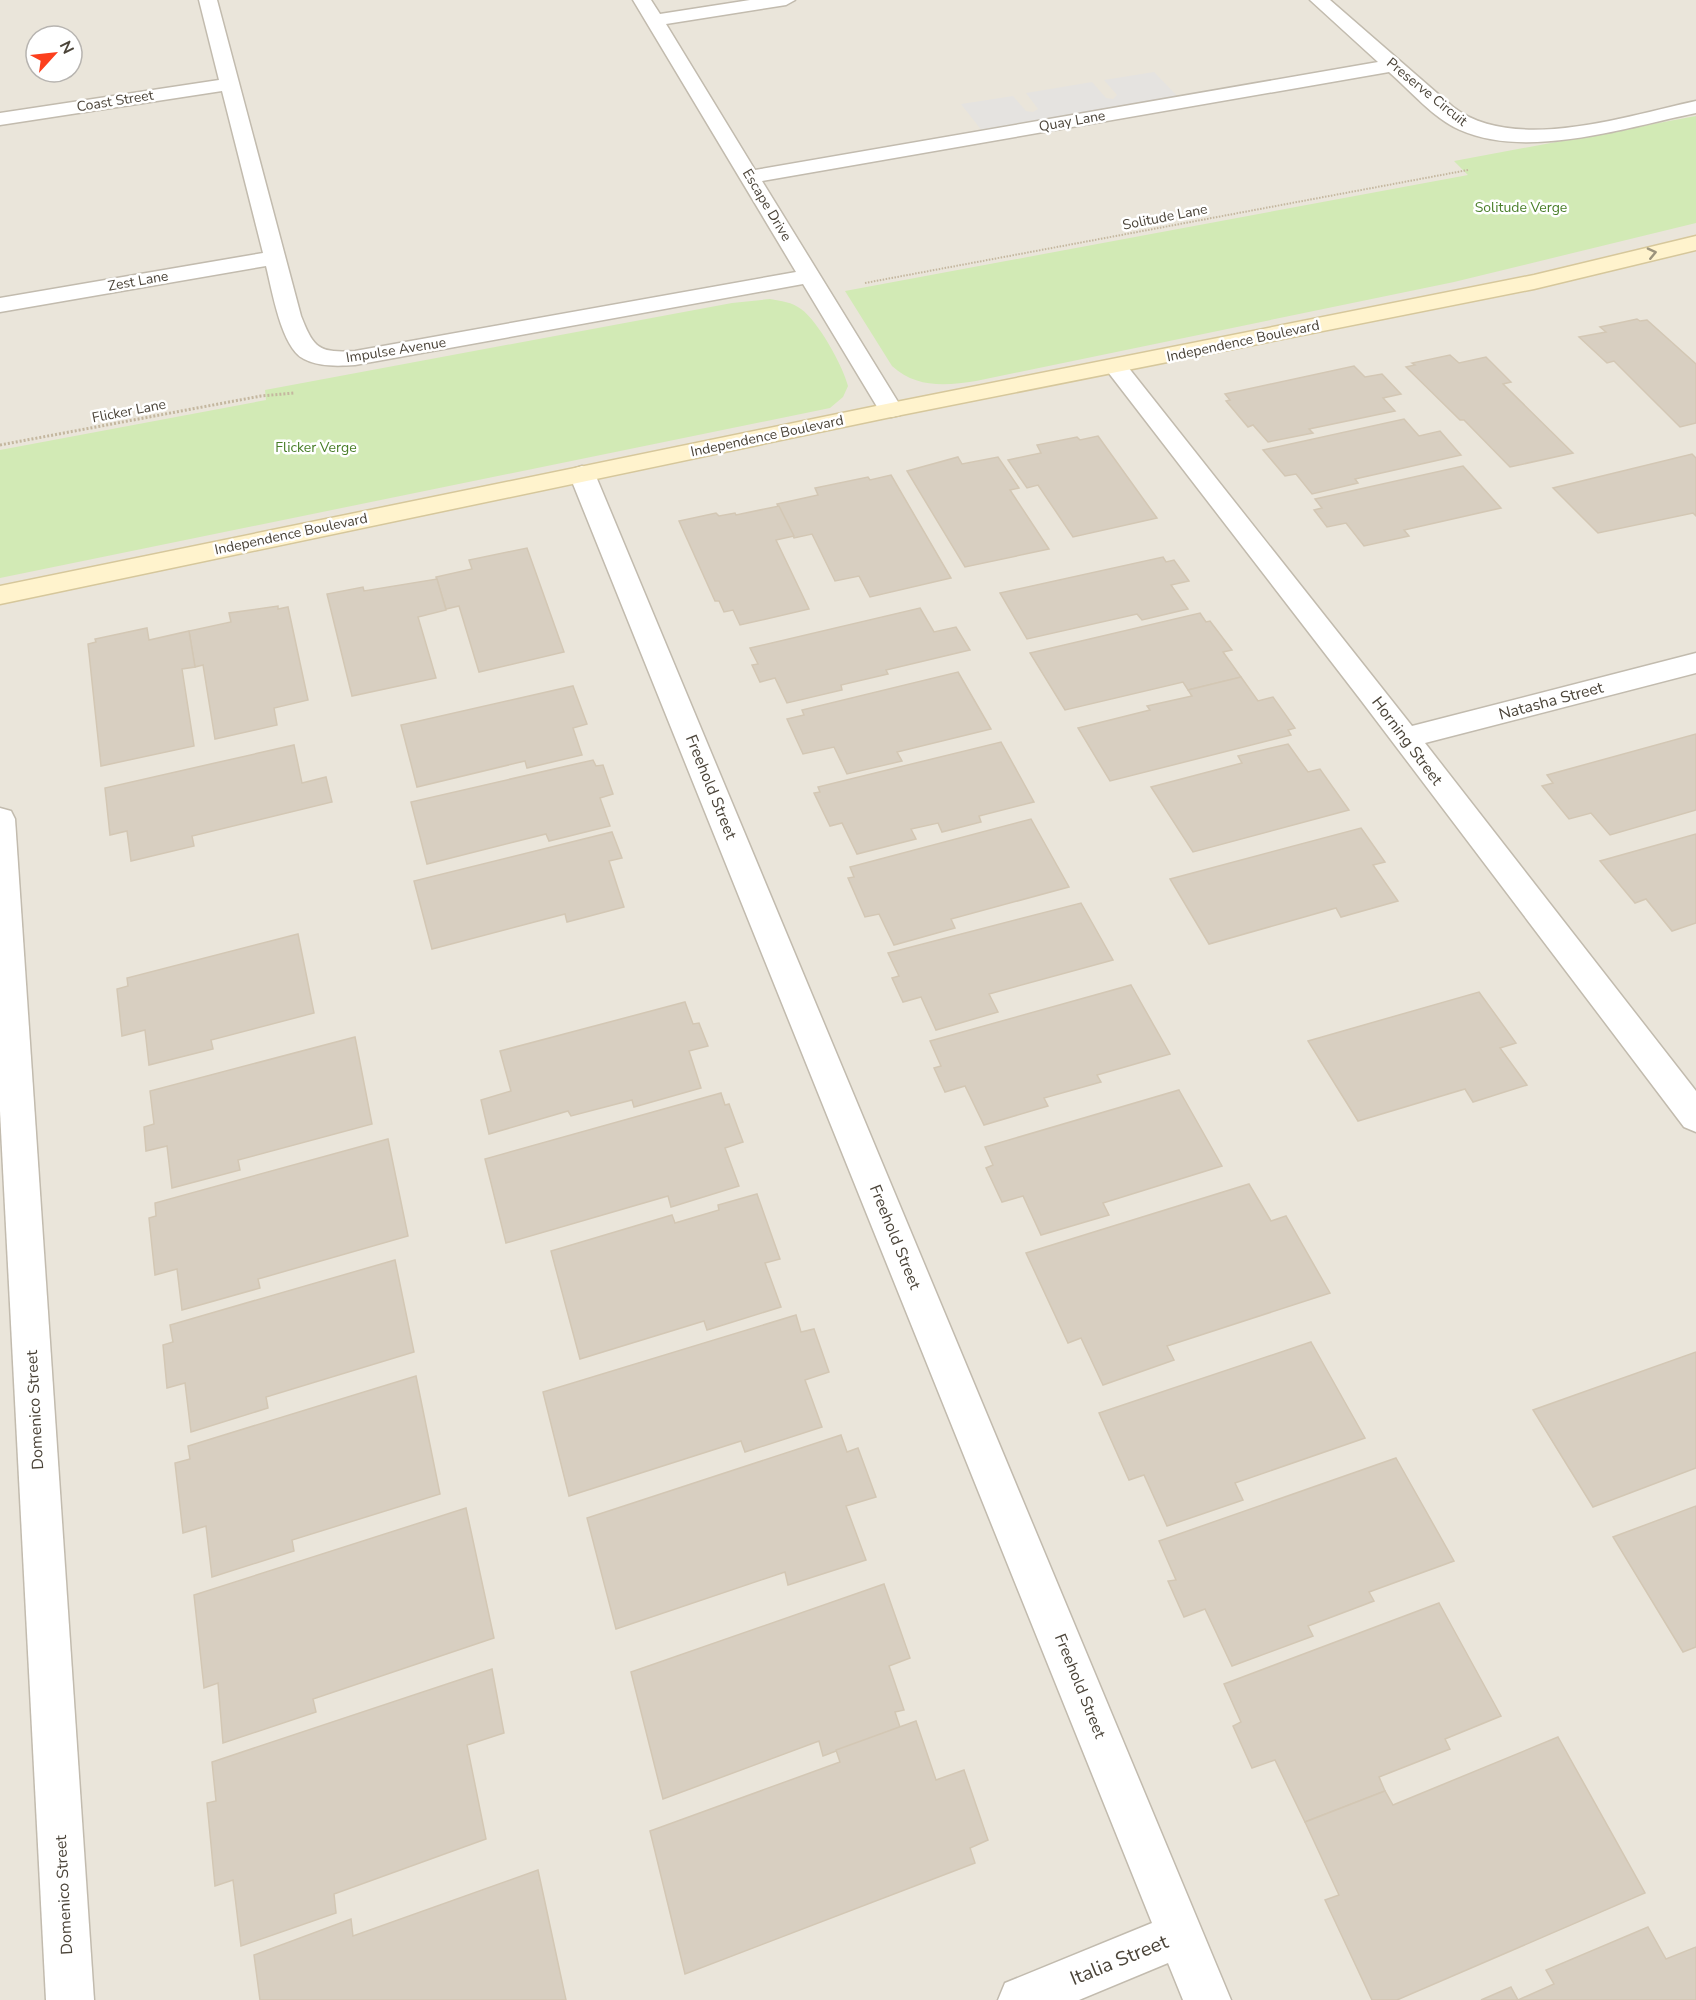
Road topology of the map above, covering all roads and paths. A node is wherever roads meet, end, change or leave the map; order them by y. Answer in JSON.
{"nodes":[{"id":1,"x":208,"y":0,"type":"edge"},
{"id":2,"x":642,"y":0,"type":"edge"},
{"id":3,"x":786,"y":0,"type":"edge"},
{"id":4,"x":1319,"y":0,"type":"edge"},
{"id":5,"x":655,"y":20,"type":"junction"},
{"id":6,"x":1394,"y":65,"type":"junction"},
{"id":7,"x":230,"y":84,"type":"junction"},
{"id":8,"x":1696,"y":107,"type":"edge"},
{"id":9,"x":0,"y":118,"type":"edge"},
{"id":10,"x":1469,"y":170,"type":"dead end"},
{"id":11,"x":750,"y":177,"type":"junction"},
{"id":12,"x":1696,"y":243,"type":"edge"},
{"id":13,"x":275,"y":258,"type":"junction"},
{"id":14,"x":1696,"y":266,"type":"edge"},
{"id":15,"x":810,"y":276,"type":"junction"},
{"id":16,"x":1534,"y":282,"type":"junction"},
{"id":17,"x":864,"y":283,"type":"dead end"},
{"id":18,"x":0,"y":305,"type":"edge"},
{"id":19,"x":1116,"y":368,"type":"junction"},
{"id":20,"x":261,"y":396,"type":"dead end"},
{"id":21,"x":891,"y":411,"type":"junction"},
{"id":22,"x":0,"y":445,"type":"edge"},
{"id":23,"x":582,"y":474,"type":"junction"},
{"id":24,"x":0,"y":594,"type":"edge"},
{"id":25,"x":1696,"y":663,"type":"edge"},
{"id":26,"x":1405,"y":738,"type":"junction"},
{"id":27,"x":0,"y":819,"type":"edge"},
{"id":28,"x":1696,"y":1117,"type":"edge"},
{"id":29,"x":1182,"y":1934,"type":"junction"},
{"id":30,"x":70,"y":2000,"type":"edge"},
{"id":31,"x":1022,"y":2000,"type":"edge"},
{"id":32,"x":1207,"y":2000,"type":"edge"}],
"edges":[{"from":1,"to":7,"type":"street","name":"Impulse Avenue"},
{"from":2,"to":5,"type":"street","name":"Escape Drive"},
{"from":3,"to":5,"type":"street"},
{"from":4,"to":6,"type":"street","name":"Preserve Circuit"},
{"from":5,"to":11,"type":"street","name":"Escape Drive"},
{"from":6,"to":8,"type":"street","name":"Preserve Circuit"},
{"from":6,"to":11,"type":"street","name":"Quay Lane"},
{"from":7,"to":9,"type":"street","name":"Coast Street"},
{"from":7,"to":13,"type":"street","name":"Impulse Avenue"},
{"from":10,"to":17,"type":"path","name":"Solitude Lane"},
{"from":11,"to":15,"type":"street","name":"Escape Drive"},
{"from":16,"to":12,"type":"street","name":"Independence Boulevard","one_way":true},
{"from":13,"to":15,"type":"street","name":"Impulse Avenue"},
{"from":13,"to":18,"type":"street","name":"Zest Lane"},
{"from":14,"to":16,"type":"street","name":"Independence Boulevard"},
{"from":15,"to":21,"type":"street","name":"Escape Drive"},
{"from":16,"to":19,"type":"street","name":"Independence Boulevard"},
{"from":19,"to":21,"type":"street","name":"Independence Boulevard"},
{"from":19,"to":26,"type":"street","name":"Horning Street"},
{"from":20,"to":22,"type":"path","name":"Flicker Lane"},
{"from":21,"to":23,"type":"street","name":"Independence Boulevard"},
{"from":23,"to":24,"type":"street","name":"Independence Boulevard"},
{"from":23,"to":29,"type":"street","name":"Freehold Street"},
{"from":25,"to":26,"type":"street","name":"Natasha Street"},
{"from":26,"to":28,"type":"street","name":"Horning Street"},
{"from":27,"to":30,"type":"street","name":"Domenico Street"},
{"from":29,"to":31,"type":"street","name":"Italia Street"},
{"from":29,"to":32,"type":"street","name":"Freehold Street"}]}
